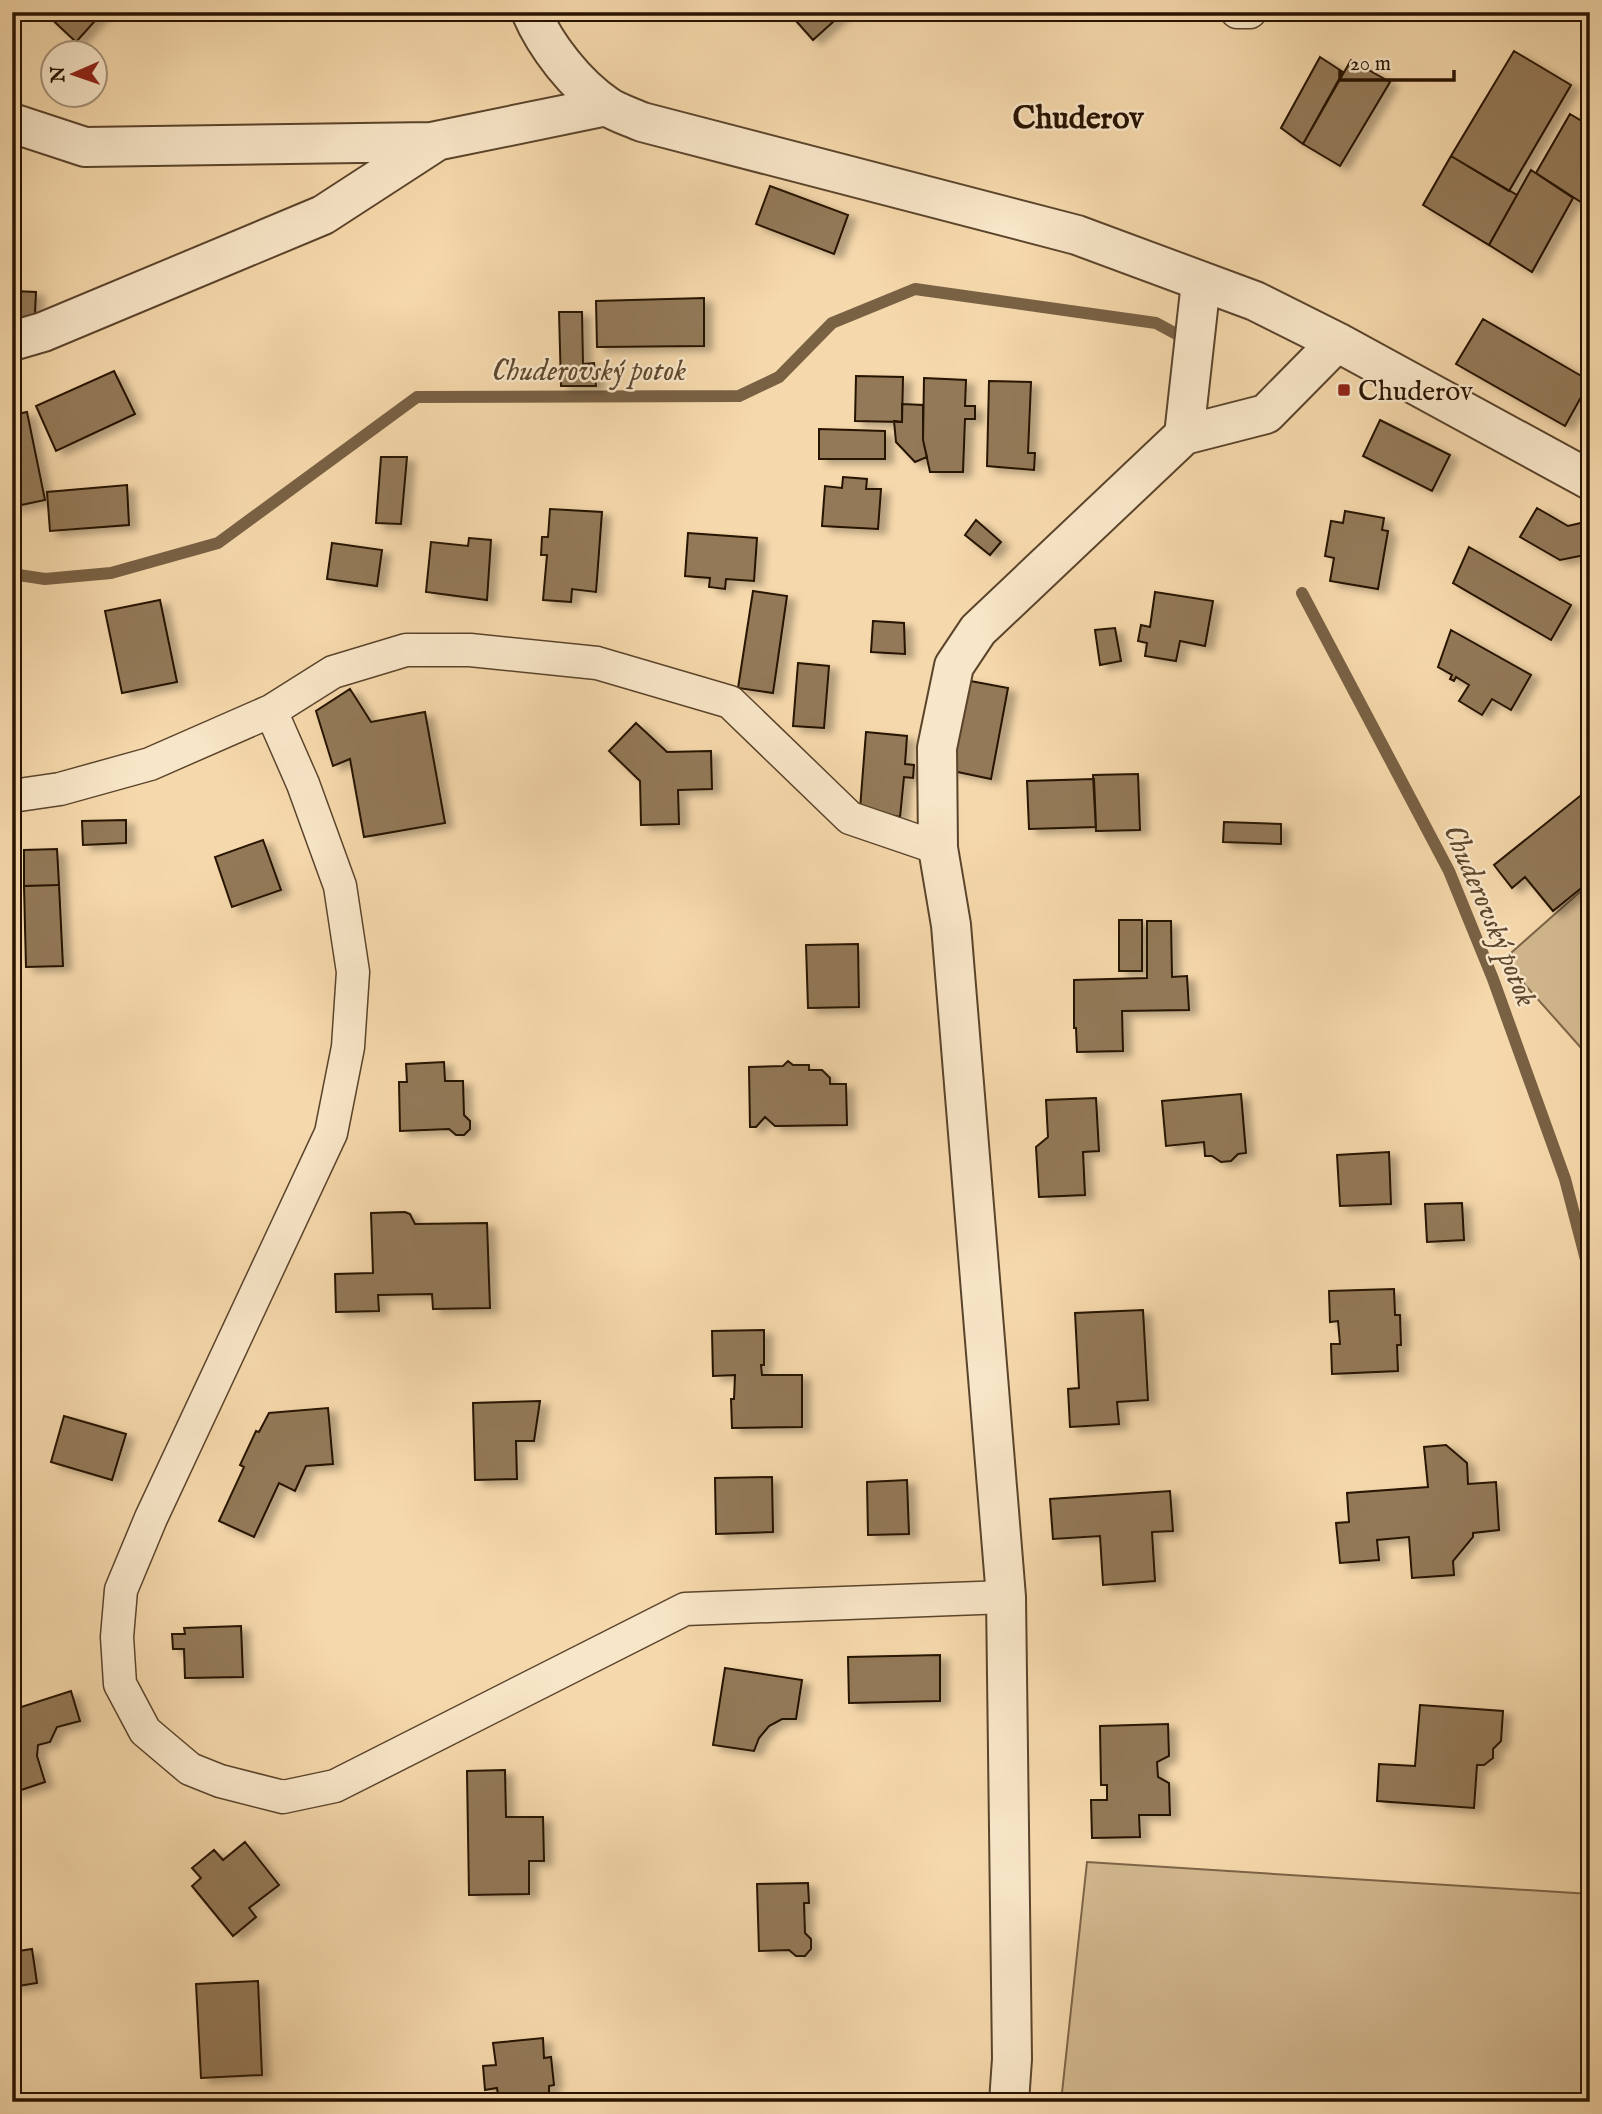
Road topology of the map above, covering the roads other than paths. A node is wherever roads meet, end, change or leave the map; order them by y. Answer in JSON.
{"nodes":[{"id":1,"x":531,"y":12,"type":"edge"},
{"id":2,"x":1237,"y":12,"type":"edge"},
{"id":3,"x":1250,"y":12,"type":"edge"},
{"id":4,"x":607,"y":106,"type":"junction"},
{"id":5,"x":12,"y":123,"type":"edge"},
{"id":6,"x":439,"y":140,"type":"junction"},
{"id":7,"x":1199,"y":300,"type":"junction"},
{"id":8,"x":12,"y":341,"type":"edge"},
{"id":9,"x":1337,"y":342,"type":"junction"},
{"id":10,"x":1184,"y":435,"type":"junction"},
{"id":11,"x":1590,"y":480,"type":"edge"},
{"id":12,"x":271,"y":711,"type":"junction"},
{"id":13,"x":12,"y":796,"type":"edge"},
{"id":14,"x":938,"y":848,"type":"junction"},
{"id":15,"x":1006,"y":1597,"type":"junction"},
{"id":16,"x":1009,"y":2102,"type":"edge"}],
"edges":[{"from":1,"to":4,"type":"street"},
{"from":2,"to":3,"type":"street"},
{"from":4,"to":6,"type":"street"},
{"from":4,"to":7,"type":"street"},
{"from":5,"to":6,"type":"street"},
{"from":6,"to":8,"type":"street"},
{"from":7,"to":9,"type":"street"},
{"from":7,"to":10,"type":"street"},
{"from":9,"to":10,"type":"street"},
{"from":9,"to":11,"type":"street"},
{"from":10,"to":14,"type":"street"},
{"from":12,"to":13,"type":"street"},
{"from":12,"to":14,"type":"street"},
{"from":12,"to":15,"type":"street"},
{"from":14,"to":15,"type":"street"},
{"from":15,"to":16,"type":"street"}]}
